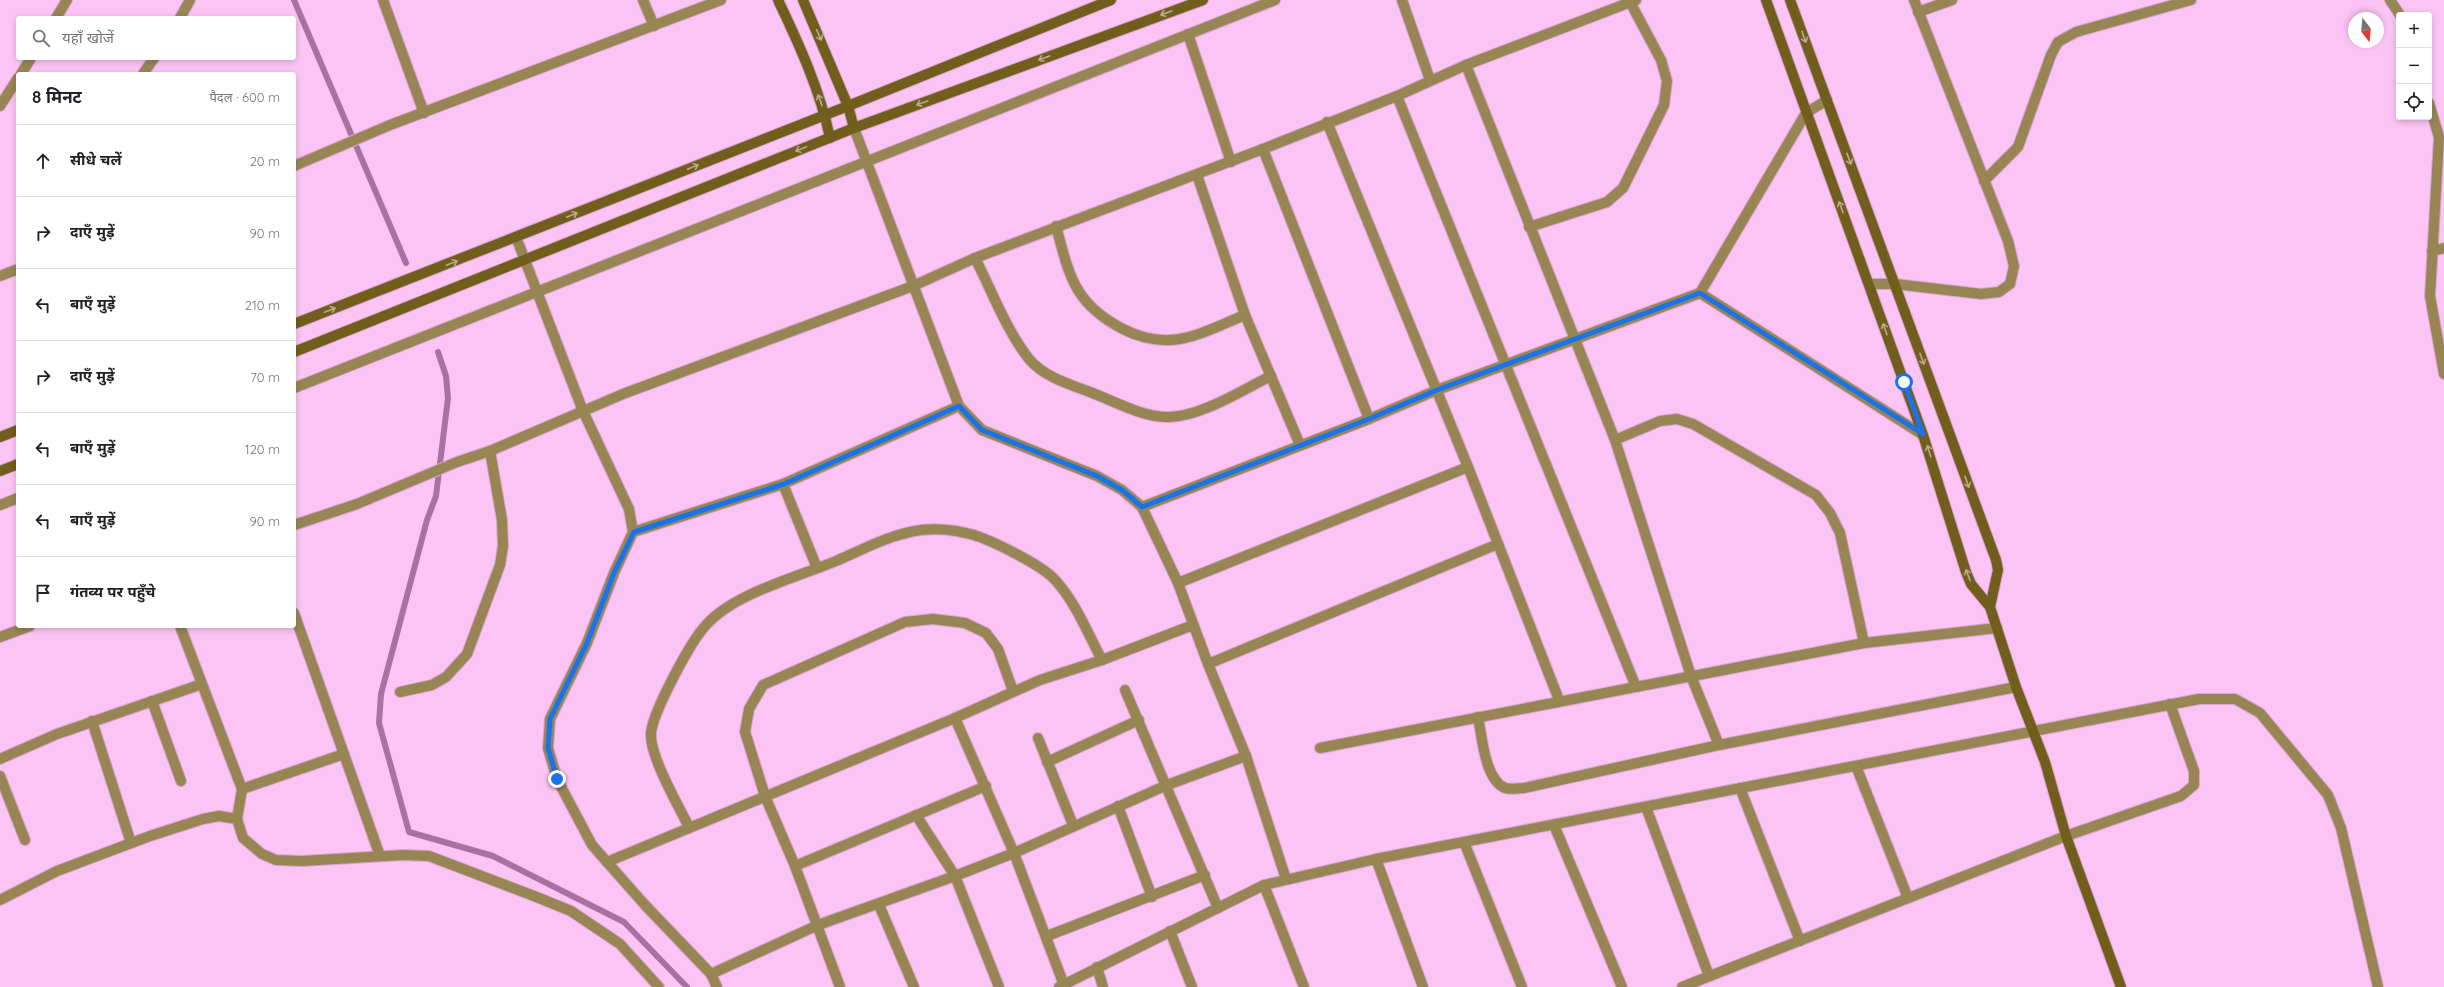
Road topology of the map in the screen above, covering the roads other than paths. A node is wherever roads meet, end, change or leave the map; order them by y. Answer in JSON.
{"nodes":[{"id":1,"x":67,"y":0,"type":"edge"},
{"id":2,"x":190,"y":0,"type":"edge"},
{"id":3,"x":383,"y":0,"type":"edge"},
{"id":4,"x":643,"y":0,"type":"edge"},
{"id":5,"x":721,"y":0,"type":"edge"},
{"id":6,"x":778,"y":0,"type":"edge"},
{"id":7,"x":803,"y":0,"type":"edge"},
{"id":8,"x":1110,"y":0,"type":"edge"},
{"id":9,"x":1203,"y":0,"type":"edge"},
{"id":10,"x":1275,"y":0,"type":"edge"},
{"id":11,"x":1402,"y":0,"type":"edge"},
{"id":12,"x":1766,"y":0,"type":"edge"},
{"id":13,"x":1790,"y":0,"type":"edge"},
{"id":14,"x":1914,"y":0,"type":"edge"},
{"id":15,"x":1952,"y":0,"type":"edge"},
{"id":16,"x":2158,"y":0,"type":"edge"},
{"id":17,"x":2191,"y":0,"type":"edge"},
{"id":18,"x":2390,"y":0,"type":"edge"},
{"id":19,"x":1633,"y":1,"type":"edge"},
{"id":20,"x":2162,"y":10,"type":"junction"},
{"id":21,"x":1918,"y":12,"type":"junction"},
{"id":22,"x":2398,"y":12,"type":"edge"},
{"id":23,"x":57,"y":16,"type":"edge"},
{"id":24,"x":181,"y":16,"type":"edge"},
{"id":25,"x":654,"y":26,"type":"junction"},
{"id":26,"x":1188,"y":34,"type":"junction"},
{"id":27,"x":30,"y":60,"type":"edge"},
{"id":28,"x":153,"y":60,"type":"edge"},
{"id":29,"x":1466,"y":65,"type":"junction"},
{"id":30,"x":22,"y":72,"type":"edge"},
{"id":31,"x":144,"y":72,"type":"edge"},
{"id":32,"x":1430,"y":80,"type":"junction"},
{"id":33,"x":16,"y":81,"type":"edge"},
{"id":34,"x":1397,"y":96,"type":"junction"},
{"id":35,"x":1827,"y":100,"type":"junction"},
{"id":36,"x":0,"y":106,"type":"edge"},
{"id":37,"x":848,"y":106,"type":"junction"},
{"id":38,"x":2432,"y":111,"type":"edge"},
{"id":39,"x":424,"y":113,"type":"junction"},
{"id":40,"x":1806,"y":113,"type":"junction"},
{"id":41,"x":825,"y":115,"type":"junction"},
{"id":42,"x":1327,"y":122,"type":"junction"},
{"id":43,"x":854,"y":128,"type":"junction"},
{"id":44,"x":2442,"y":137,"type":"edge"},
{"id":45,"x":830,"y":138,"type":"junction"},
{"id":46,"x":1263,"y":149,"type":"junction"},
{"id":47,"x":867,"y":160,"type":"junction"},
{"id":48,"x":1231,"y":162,"type":"junction"},
{"id":49,"x":296,"y":165,"type":"edge"},
{"id":50,"x":1197,"y":175,"type":"junction"},
{"id":51,"x":1984,"y":181,"type":"junction"},
{"id":52,"x":1056,"y":226,"type":"junction"},
{"id":53,"x":1529,"y":227,"type":"junction"},
{"id":54,"x":516,"y":237,"type":"junction"},
{"id":55,"x":2444,"y":248,"type":"edge"},
{"id":56,"x":2432,"y":251,"type":"junction"},
{"id":57,"x":975,"y":258,"type":"junction"},
{"id":58,"x":524,"y":259,"type":"junction"},
{"id":59,"x":16,"y":270,"type":"edge"},
{"id":60,"x":0,"y":276,"type":"edge"},
{"id":61,"x":1869,"y":284,"type":"junction"},
{"id":62,"x":1895,"y":284,"type":"junction"},
{"id":63,"x":913,"y":286,"type":"junction"},
{"id":64,"x":536,"y":292,"type":"junction"},
{"id":65,"x":1700,"y":293,"type":"junction"},
{"id":66,"x":1245,"y":315,"type":"junction"},
{"id":67,"x":296,"y":323,"type":"edge"},
{"id":68,"x":1573,"y":339,"type":"junction"},
{"id":69,"x":296,"y":351,"type":"edge"},
{"id":70,"x":2443,"y":362,"type":"edge"},
{"id":71,"x":1505,"y":366,"type":"junction"},
{"id":72,"x":2444,"y":374,"type":"edge"},
{"id":73,"x":1271,"y":376,"type":"junction"},
{"id":74,"x":296,"y":387,"type":"edge"},
{"id":75,"x":1437,"y":390,"type":"junction"},
{"id":76,"x":959,"y":406,"type":"junction"},
{"id":77,"x":583,"y":410,"type":"junction"},
{"id":78,"x":1369,"y":419,"type":"junction"},
{"id":79,"x":16,"y":431,"type":"edge"},
{"id":80,"x":1923,"y":434,"type":"junction"},
{"id":81,"x":0,"y":437,"type":"edge"},
{"id":82,"x":1615,"y":440,"type":"junction"},
{"id":83,"x":1300,"y":446,"type":"junction"},
{"id":84,"x":490,"y":451,"type":"junction"},
{"id":85,"x":16,"y":465,"type":"edge"},
{"id":86,"x":1468,"y":467,"type":"junction"},
{"id":87,"x":0,"y":471,"type":"edge"},
{"id":88,"x":784,"y":484,"type":"junction"},
{"id":89,"x":16,"y":499,"type":"edge"},
{"id":90,"x":0,"y":505,"type":"edge"},
{"id":91,"x":1142,"y":507,"type":"junction"},
{"id":92,"x":296,"y":524,"type":"edge"},
{"id":93,"x":634,"y":532,"type":"junction"},
{"id":94,"x":1498,"y":544,"type":"junction"},
{"id":95,"x":817,"y":568,"type":"junction"},
{"id":96,"x":1178,"y":583,"type":"junction"},
{"id":97,"x":1990,"y":608,"type":"junction"},
{"id":98,"x":296,"y":619,"type":"edge"},
{"id":99,"x":1193,"y":625,"type":"junction"},
{"id":100,"x":25,"y":628,"type":"edge"},
{"id":101,"x":181,"y":628,"type":"edge"},
{"id":102,"x":1997,"y":628,"type":"junction"},
{"id":103,"x":0,"y":637,"type":"edge"},
{"id":104,"x":1864,"y":643,"type":"junction"},
{"id":105,"x":1102,"y":660,"type":"junction"},
{"id":106,"x":1208,"y":664,"type":"junction"},
{"id":107,"x":1691,"y":676,"type":"junction"},
{"id":108,"x":202,"y":684,"type":"junction"},
{"id":109,"x":1636,"y":687,"type":"junction"},
{"id":110,"x":2016,"y":687,"type":"junction"},
{"id":111,"x":1125,"y":690,"type":"dead end"},
{"id":112,"x":400,"y":692,"type":"dead end"},
{"id":113,"x":1013,"y":692,"type":"junction"},
{"id":114,"x":1559,"y":700,"type":"junction"},
{"id":115,"x":152,"y":701,"type":"junction"},
{"id":116,"x":2170,"y":704,"type":"junction"},
{"id":117,"x":1478,"y":717,"type":"junction"},
{"id":118,"x":955,"y":718,"type":"junction"},
{"id":119,"x":1138,"y":720,"type":"junction"},
{"id":120,"x":92,"y":722,"type":"junction"},
{"id":121,"x":2034,"y":730,"type":"junction"},
{"id":122,"x":1038,"y":738,"type":"dead end"},
{"id":123,"x":1719,"y":745,"type":"junction"},
{"id":124,"x":1320,"y":748,"type":"dead end"},
{"id":125,"x":344,"y":754,"type":"junction"},
{"id":126,"x":1246,"y":756,"type":"junction"},
{"id":127,"x":0,"y":759,"type":"edge"},
{"id":128,"x":1047,"y":762,"type":"junction"},
{"id":129,"x":1856,"y":766,"type":"junction"},
{"id":130,"x":0,"y":776,"type":"edge"},
{"id":131,"x":181,"y":781,"type":"dead end"},
{"id":132,"x":1167,"y":785,"type":"junction"},
{"id":133,"x":986,"y":786,"type":"junction"},
{"id":134,"x":1740,"y":788,"type":"junction"},
{"id":135,"x":242,"y":789,"type":"junction"},
{"id":136,"x":765,"y":796,"type":"junction"},
{"id":137,"x":1118,"y":806,"type":"junction"},
{"id":138,"x":1646,"y":807,"type":"junction"},
{"id":139,"x":916,"y":815,"type":"junction"},
{"id":140,"x":237,"y":819,"type":"junction"},
{"id":141,"x":1554,"y":825,"type":"junction"},
{"id":142,"x":1073,"y":826,"type":"junction"},
{"id":143,"x":689,"y":827,"type":"junction"},
{"id":144,"x":2066,"y":836,"type":"junction"},
{"id":145,"x":25,"y":840,"type":"dead end"},
{"id":146,"x":1464,"y":842,"type":"junction"},
{"id":147,"x":131,"y":843,"type":"junction"},
{"id":148,"x":1014,"y":853,"type":"junction"},
{"id":149,"x":380,"y":856,"type":"junction"},
{"id":150,"x":1376,"y":859,"type":"junction"},
{"id":151,"x":607,"y":862,"type":"junction"},
{"id":152,"x":795,"y":866,"type":"junction"},
{"id":153,"x":955,"y":876,"type":"junction"},
{"id":154,"x":1205,"y":876,"type":"junction"},
{"id":155,"x":1286,"y":879,"type":"junction"},
{"id":156,"x":1264,"y":885,"type":"junction"},
{"id":157,"x":1152,"y":897,"type":"junction"},
{"id":158,"x":1908,"y":898,"type":"junction"},
{"id":159,"x":0,"y":900,"type":"edge"},
{"id":160,"x":879,"y":905,"type":"junction"},
{"id":161,"x":1218,"y":908,"type":"junction"},
{"id":162,"x":818,"y":925,"type":"junction"},
{"id":163,"x":1170,"y":931,"type":"junction"},
{"id":164,"x":1047,"y":936,"type":"junction"},
{"id":165,"x":1800,"y":940,"type":"junction"},
{"id":166,"x":1097,"y":967,"type":"junction"},
{"id":167,"x":711,"y":974,"type":"junction"},
{"id":168,"x":1709,"y":976,"type":"junction"},
{"id":169,"x":1062,"y":986,"type":"edge"},
{"id":170,"x":659,"y":987,"type":"edge"},
{"id":171,"x":717,"y":987,"type":"edge"},
{"id":172,"x":840,"y":987,"type":"edge"},
{"id":173,"x":914,"y":987,"type":"edge"},
{"id":174,"x":999,"y":987,"type":"edge"},
{"id":175,"x":1104,"y":987,"type":"edge"},
{"id":176,"x":1192,"y":987,"type":"edge"},
{"id":177,"x":1304,"y":987,"type":"edge"},
{"id":178,"x":1423,"y":987,"type":"edge"},
{"id":179,"x":1522,"y":987,"type":"edge"},
{"id":180,"x":1622,"y":987,"type":"edge"},
{"id":181,"x":1682,"y":987,"type":"edge"},
{"id":182,"x":2122,"y":987,"type":"edge"},
{"id":183,"x":2378,"y":987,"type":"edge"}],
"edges":[{"from":1,"to":23,"type":"street"},
{"from":2,"to":24,"type":"street"},
{"from":3,"to":39,"type":"street"},
{"from":4,"to":25,"type":"street"},
{"from":5,"to":25,"type":"street"},
{"from":41,"to":6,"type":"street","one_way":true},
{"from":7,"to":37,"type":"street","one_way":true},
{"from":8,"to":37,"type":"street"},
{"from":9,"to":43,"type":"street","one_way":true},
{"from":10,"to":26,"type":"street"},
{"from":11,"to":32,"type":"street"},
{"from":12,"to":40,"type":"street"},
{"from":13,"to":35,"type":"street","one_way":true},
{"from":14,"to":21,"type":"street"},
{"from":15,"to":21,"type":"street"},
{"from":16,"to":20,"type":"street"},
{"from":17,"to":20,"type":"street"},
{"from":18,"to":22,"type":"street"},
{"from":19,"to":29,"type":"street"},
{"from":19,"to":53,"type":"street"},
{"from":20,"to":51,"type":"street"},
{"from":21,"to":51,"type":"street"},
{"from":25,"to":39,"type":"street"},
{"from":26,"to":47,"type":"street"},
{"from":26,"to":48,"type":"street"},
{"from":27,"to":30,"type":"street"},
{"from":28,"to":31,"type":"street"},
{"from":29,"to":32,"type":"street"},
{"from":29,"to":53,"type":"street"},
{"from":32,"to":34,"type":"street"},
{"from":33,"to":36,"type":"street"},
{"from":34,"to":42,"type":"street"},
{"from":34,"to":71,"type":"street"},
{"from":35,"to":40,"type":"street"},
{"from":35,"to":62,"type":"street","one_way":true},
{"from":37,"to":41,"type":"street"},
{"from":37,"to":43,"type":"street"},
{"from":38,"to":44,"type":"street"},
{"from":39,"to":49,"type":"street"},
{"from":61,"to":40,"type":"street","one_way":true},
{"from":40,"to":65,"type":"street"},
{"from":41,"to":45,"type":"street"},
{"from":54,"to":41,"type":"street","one_way":true},
{"from":42,"to":46,"type":"street"},
{"from":42,"to":75,"type":"street"},
{"from":43,"to":45,"type":"street"},
{"from":43,"to":47,"type":"street"},
{"from":44,"to":56,"type":"street"},
{"from":45,"to":58,"type":"street","one_way":true},
{"from":46,"to":48,"type":"street"},
{"from":46,"to":78,"type":"street"},
{"from":47,"to":63,"type":"street"},
{"from":47,"to":64,"type":"street"},
{"from":48,"to":50,"type":"street"},
{"from":50,"to":52,"type":"street"},
{"from":50,"to":66,"type":"street"},
{"from":51,"to":62,"type":"street"},
{"from":52,"to":57,"type":"street"},
{"from":52,"to":66,"type":"street"},
{"from":53,"to":68,"type":"street"},
{"from":54,"to":58,"type":"street"},
{"from":67,"to":54,"type":"street","one_way":true},
{"from":55,"to":56,"type":"street"},
{"from":56,"to":70,"type":"street"},
{"from":57,"to":63,"type":"street"},
{"from":57,"to":73,"type":"street"},
{"from":58,"to":64,"type":"street"},
{"from":58,"to":69,"type":"street"},
{"from":59,"to":60,"type":"street"},
{"from":61,"to":62,"type":"street"},
{"from":80,"to":61,"type":"street","one_way":true},
{"from":62,"to":97,"type":"street","one_way":true},
{"from":63,"to":76,"type":"street"},
{"from":63,"to":77,"type":"street"},
{"from":64,"to":74,"type":"street"},
{"from":64,"to":77,"type":"street"},
{"from":65,"to":68,"type":"street"},
{"from":65,"to":80,"type":"street"},
{"from":66,"to":73,"type":"street"},
{"from":68,"to":71,"type":"street"},
{"from":68,"to":82,"type":"street"},
{"from":70,"to":72,"type":"street"},
{"from":71,"to":75,"type":"street"},
{"from":71,"to":109,"type":"street"},
{"from":73,"to":83,"type":"street"},
{"from":75,"to":78,"type":"street"},
{"from":75,"to":86,"type":"street"},
{"from":76,"to":88,"type":"street"},
{"from":76,"to":91,"type":"street"},
{"from":77,"to":84,"type":"street"},
{"from":77,"to":93,"type":"street"},
{"from":78,"to":83,"type":"street"},
{"from":79,"to":81,"type":"street"},
{"from":97,"to":80,"type":"street","one_way":true},
{"from":82,"to":104,"type":"street"},
{"from":82,"to":107,"type":"street"},
{"from":83,"to":91,"type":"street"},
{"from":84,"to":92,"type":"street"},
{"from":84,"to":112,"type":"street"},
{"from":85,"to":87,"type":"street"},
{"from":86,"to":94,"type":"street"},
{"from":86,"to":96,"type":"street"},
{"from":88,"to":93,"type":"street"},
{"from":88,"to":95,"type":"street"},
{"from":89,"to":90,"type":"street"},
{"from":91,"to":96,"type":"street"},
{"from":93,"to":151,"type":"street"},
{"from":94,"to":106,"type":"street"},
{"from":94,"to":114,"type":"street"},
{"from":95,"to":105,"type":"street"},
{"from":95,"to":143,"type":"street"},
{"from":96,"to":99,"type":"street"},
{"from":97,"to":102,"type":"street"},
{"from":98,"to":125,"type":"street"},
{"from":99,"to":105,"type":"street"},
{"from":99,"to":106,"type":"street"},
{"from":100,"to":103,"type":"street"},
{"from":101,"to":108,"type":"street"},
{"from":102,"to":104,"type":"street"},
{"from":102,"to":110,"type":"street"},
{"from":104,"to":107,"type":"street"},
{"from":105,"to":113,"type":"street"},
{"from":106,"to":126,"type":"street"},
{"from":107,"to":109,"type":"street"},
{"from":107,"to":123,"type":"street"},
{"from":108,"to":115,"type":"street"},
{"from":108,"to":135,"type":"street"},
{"from":109,"to":114,"type":"street"},
{"from":110,"to":121,"type":"street"},
{"from":110,"to":123,"type":"street"},
{"from":111,"to":119,"type":"street"},
{"from":113,"to":118,"type":"street"},
{"from":113,"to":136,"type":"street"},
{"from":114,"to":117,"type":"street"},
{"from":115,"to":120,"type":"street"},
{"from":115,"to":131,"type":"street"},
{"from":116,"to":121,"type":"street"},
{"from":116,"to":144,"type":"street"},
{"from":116,"to":183,"type":"street"},
{"from":117,"to":123,"type":"street"},
{"from":117,"to":124,"type":"street"},
{"from":118,"to":133,"type":"street"},
{"from":118,"to":136,"type":"street"},
{"from":119,"to":128,"type":"street"},
{"from":119,"to":132,"type":"street"},
{"from":120,"to":127,"type":"street"},
{"from":120,"to":147,"type":"street"},
{"from":121,"to":129,"type":"street"},
{"from":121,"to":144,"type":"street"},
{"from":122,"to":128,"type":"street"},
{"from":125,"to":135,"type":"street"},
{"from":125,"to":149,"type":"street"},
{"from":126,"to":132,"type":"street"},
{"from":126,"to":155,"type":"street"},
{"from":128,"to":142,"type":"street"},
{"from":129,"to":134,"type":"street"},
{"from":129,"to":158,"type":"street"},
{"from":130,"to":145,"type":"street"},
{"from":132,"to":137,"type":"street"},
{"from":132,"to":154,"type":"street"},
{"from":133,"to":139,"type":"street"},
{"from":133,"to":148,"type":"street"},
{"from":134,"to":138,"type":"street"},
{"from":134,"to":165,"type":"street"},
{"from":135,"to":140,"type":"street"},
{"from":136,"to":143,"type":"street"},
{"from":136,"to":152,"type":"street"},
{"from":137,"to":142,"type":"street"},
{"from":137,"to":157,"type":"street"},
{"from":138,"to":141,"type":"street"},
{"from":138,"to":168,"type":"street"},
{"from":139,"to":152,"type":"street"},
{"from":139,"to":153,"type":"street"},
{"from":140,"to":147,"type":"street"},
{"from":140,"to":149,"type":"street"},
{"from":141,"to":146,"type":"street"},
{"from":141,"to":180,"type":"street"},
{"from":142,"to":148,"type":"street"},
{"from":143,"to":151,"type":"street"},
{"from":144,"to":158,"type":"street"},
{"from":144,"to":182,"type":"street"},
{"from":146,"to":150,"type":"street"},
{"from":146,"to":179,"type":"street"},
{"from":147,"to":159,"type":"street"},
{"from":148,"to":153,"type":"street"},
{"from":148,"to":164,"type":"street"},
{"from":149,"to":170,"type":"street"},
{"from":150,"to":155,"type":"street"},
{"from":150,"to":178,"type":"street"},
{"from":151,"to":167,"type":"street"},
{"from":152,"to":162,"type":"street"},
{"from":153,"to":160,"type":"street"},
{"from":153,"to":174,"type":"street"},
{"from":154,"to":157,"type":"street"},
{"from":154,"to":161,"type":"street"},
{"from":155,"to":156,"type":"street"},
{"from":156,"to":161,"type":"street"},
{"from":156,"to":177,"type":"street"},
{"from":157,"to":164,"type":"street"},
{"from":158,"to":165,"type":"street"},
{"from":160,"to":162,"type":"street"},
{"from":160,"to":173,"type":"street"},
{"from":161,"to":163,"type":"street"},
{"from":162,"to":167,"type":"street"},
{"from":162,"to":172,"type":"street"},
{"from":163,"to":166,"type":"street"},
{"from":163,"to":176,"type":"street"},
{"from":164,"to":169,"type":"street"},
{"from":165,"to":168,"type":"street"},
{"from":166,"to":169,"type":"street"},
{"from":166,"to":175,"type":"street"},
{"from":167,"to":171,"type":"street"},
{"from":168,"to":181,"type":"street"}]}
